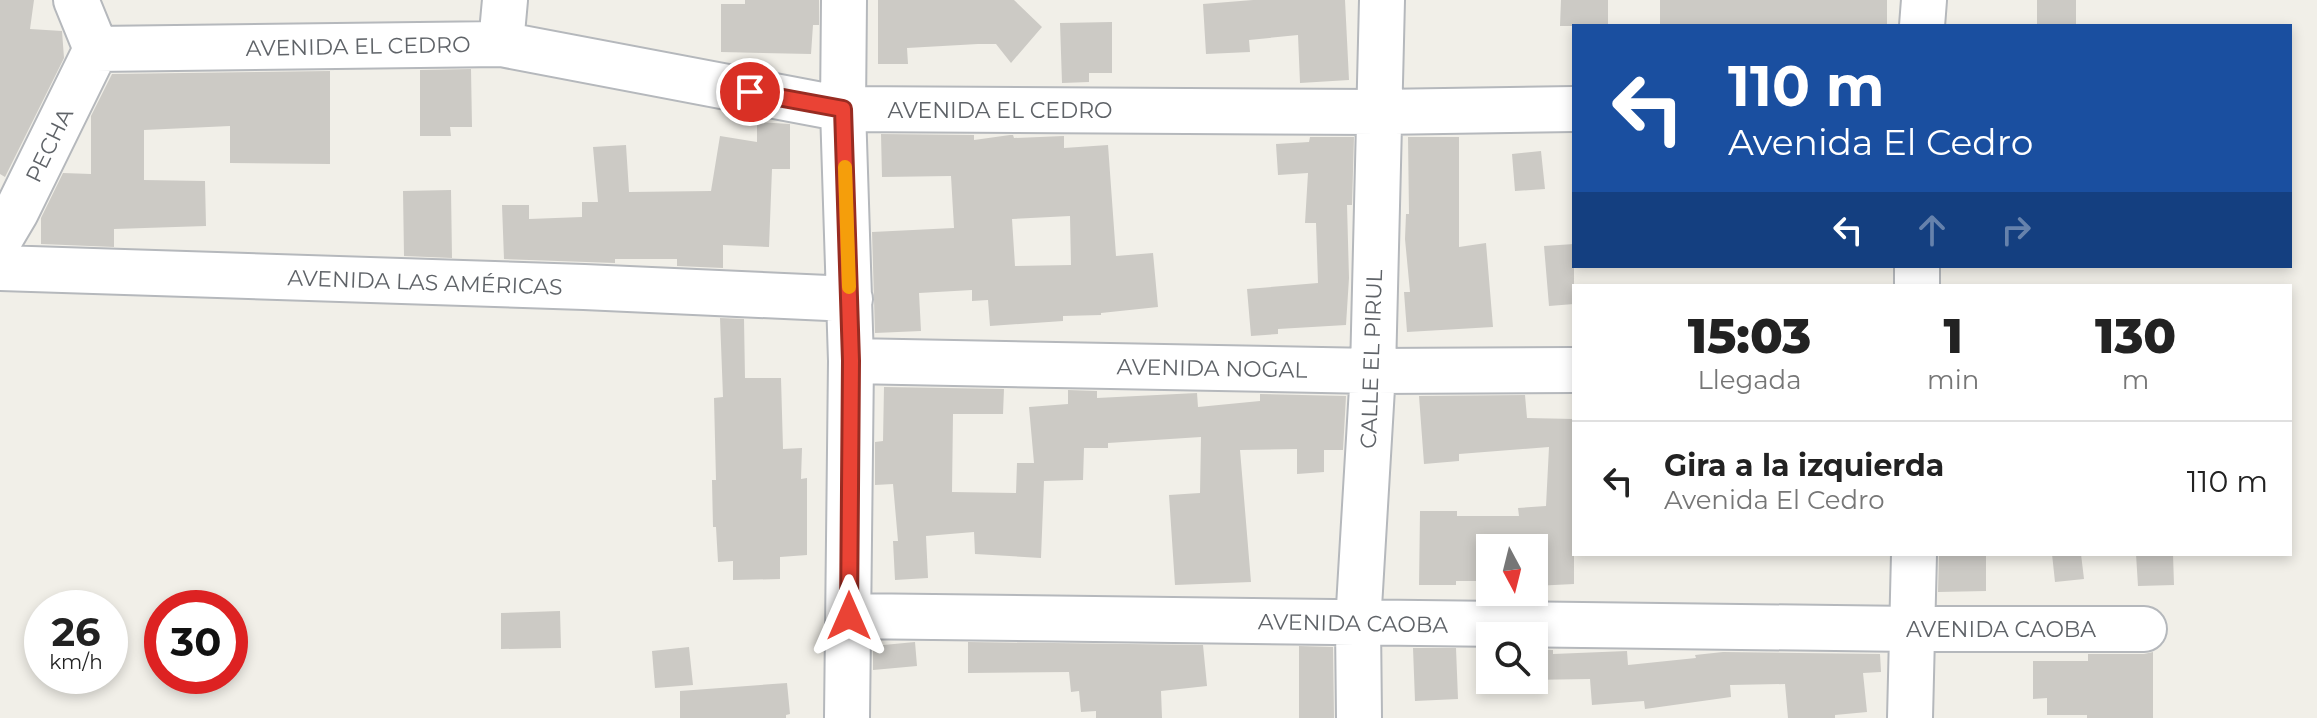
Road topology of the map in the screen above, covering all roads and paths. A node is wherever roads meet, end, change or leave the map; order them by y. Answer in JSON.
{"nodes":[{"id":1,"x":505,"y":0,"type":"edge"},
{"id":2,"x":844,"y":0,"type":"edge"},
{"id":3,"x":1382,"y":0,"type":"edge"},
{"id":4,"x":1924,"y":0,"type":"edge"},
{"id":5,"x":68,"y":1,"type":"edge"},
{"id":6,"x":1922,"y":24,"type":"edge"},
{"id":7,"x":501,"y":44,"type":"junction"},
{"id":8,"x":96,"y":49,"type":"junction"},
{"id":9,"x":843,"y":109,"type":"junction"},
{"id":10,"x":1572,"y":109,"type":"edge"},
{"id":11,"x":1378,"y":112,"type":"junction"},
{"id":12,"x":5,"y":220,"type":"edge"},
{"id":13,"x":0,"y":268,"type":"edge"},
{"id":14,"x":850,"y":299,"type":"junction"},
{"id":15,"x":851,"y":361,"type":"junction"},
{"id":16,"x":1572,"y":370,"type":"edge"},
{"id":17,"x":1373,"y":371,"type":"junction"},
{"id":18,"x":1914,"y":556,"type":"edge"},
{"id":19,"x":849,"y":616,"type":"junction"},
{"id":20,"x":1358,"y":624,"type":"junction"},
{"id":21,"x":1912,"y":629,"type":"junction"},
{"id":22,"x":2144,"y":629,"type":"dead end"},
{"id":23,"x":847,"y":718,"type":"edge"},
{"id":24,"x":1359,"y":718,"type":"edge"},
{"id":25,"x":1910,"y":718,"type":"edge"}],
"edges":[{"from":1,"to":7,"type":"street"},
{"from":2,"to":9,"type":"street"},
{"from":3,"to":11,"type":"street","name":"CALLE EL PIRUL"},
{"from":4,"to":6,"type":"street"},
{"from":5,"to":8,"type":"street"},
{"from":7,"to":8,"type":"street","name":"AVENIDA EL CEDRO"},
{"from":7,"to":9,"type":"street","name":"AVENIDA EL CEDRO"},
{"from":8,"to":12,"type":"street","name":"PECHA"},
{"from":9,"to":11,"type":"street","name":"AVENIDA EL CEDRO"},
{"from":9,"to":14,"type":"street"},
{"from":10,"to":11,"type":"street","name":"AVENIDA EL CEDRO"},
{"from":11,"to":17,"type":"street","name":"CALLE EL PIRUL"},
{"from":13,"to":14,"type":"street","name":"AVENIDA LAS AMÉRICAS"},
{"from":14,"to":15,"type":"street"},
{"from":15,"to":17,"type":"street","name":"AVENIDA NOGAL"},
{"from":15,"to":19,"type":"street"},
{"from":16,"to":17,"type":"street","name":"AVENIDA NOGAL"},
{"from":17,"to":20,"type":"street","name":"CALLE EL PIRUL"},
{"from":18,"to":21,"type":"street"},
{"from":19,"to":20,"type":"street","name":"AVENIDA CAOBA"},
{"from":19,"to":23,"type":"street"},
{"from":20,"to":21,"type":"street","name":"AVENIDA CAOBA"},
{"from":20,"to":24,"type":"street","name":"CALLE EL PIRUL"},
{"from":21,"to":22,"type":"street","name":"AVENIDA CAOBA"},
{"from":21,"to":25,"type":"street"}]}
